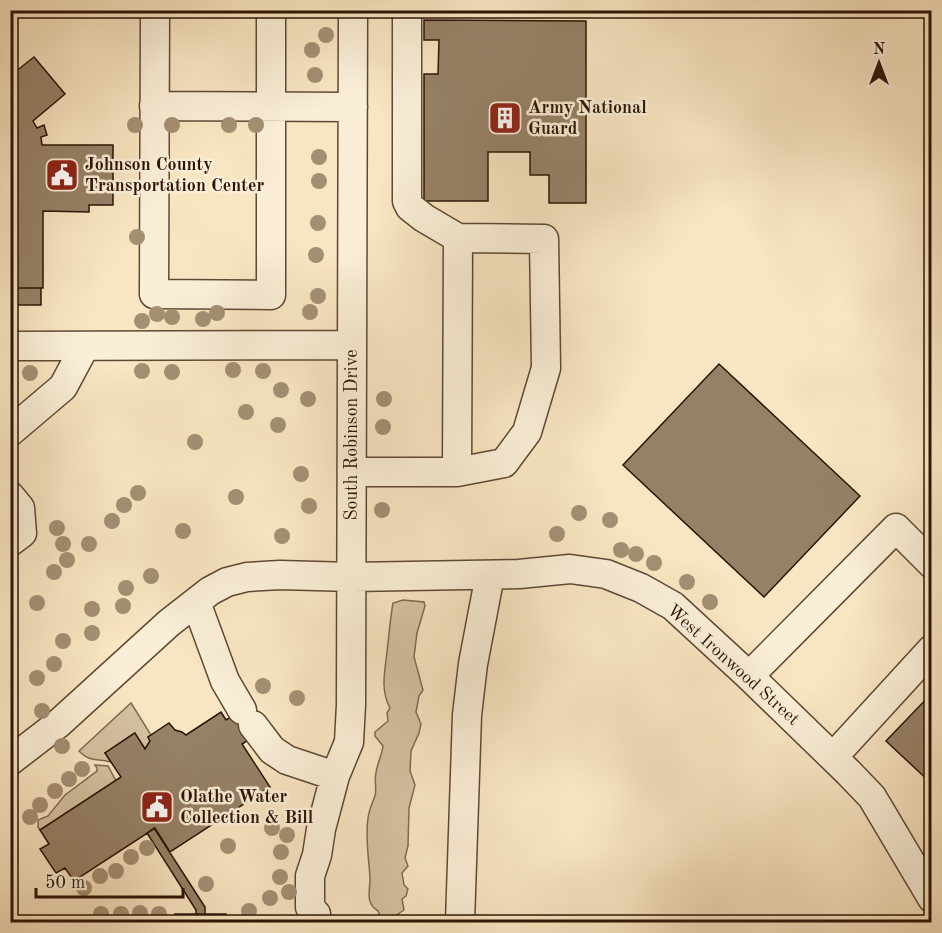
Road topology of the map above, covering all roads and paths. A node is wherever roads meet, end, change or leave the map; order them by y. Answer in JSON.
{"nodes":[{"id":1,"x":155,"y":10,"type":"edge"},
{"id":2,"x":271,"y":10,"type":"edge"},
{"id":3,"x":353,"y":10,"type":"edge"},
{"id":4,"x":407,"y":10,"type":"edge"},
{"id":5,"x":154,"y":106,"type":"junction"},
{"id":6,"x":271,"y":106,"type":"junction"},
{"id":7,"x":353,"y":107,"type":"junction"},
{"id":8,"x":458,"y":238,"type":"junction"},
{"id":9,"x":352,"y":345,"type":"junction"},
{"id":10,"x":10,"y":346,"type":"edge"},
{"id":11,"x":85,"y":346,"type":"junction"},
{"id":12,"x":10,"y":432,"type":"edge"},
{"id":13,"x":353,"y":472,"type":"junction"},
{"id":14,"x":457,"y":472,"type":"junction"},
{"id":15,"x":10,"y":496,"type":"edge"},
{"id":16,"x":10,"y":542,"type":"edge"},
{"id":17,"x":932,"y":564,"type":"edge"},
{"id":18,"x":490,"y":574,"type":"junction"},
{"id":19,"x":352,"y":577,"type":"junction"},
{"id":20,"x":196,"y":602,"type":"junction"},
{"id":21,"x":932,"y":649,"type":"edge"},
{"id":22,"x":749,"y":676,"type":"junction"},
{"id":23,"x":833,"y":757,"type":"junction"},
{"id":24,"x":10,"y":761,"type":"edge"},
{"id":25,"x":335,"y":776,"type":"junction"},
{"id":26,"x":932,"y":898,"type":"edge"},
{"id":27,"x":314,"y":920,"type":"edge"},
{"id":28,"x":460,"y":922,"type":"edge"}],
"edges":[{"from":1,"to":5,"type":"street"},
{"from":2,"to":6,"type":"street"},
{"from":3,"to":7,"type":"street","name":"South Robinson Drive"},
{"from":4,"to":8,"type":"street"},
{"from":5,"to":6,"type":"street"},
{"from":5,"to":6,"type":"street"},
{"from":6,"to":7,"type":"street"},
{"from":7,"to":9,"type":"street","name":"South Robinson Drive"},
{"from":8,"to":14,"type":"street"},
{"from":8,"to":14,"type":"street"},
{"from":9,"to":11,"type":"street"},
{"from":9,"to":13,"type":"street","name":"South Robinson Drive"},
{"from":10,"to":11,"type":"street"},
{"from":11,"to":12,"type":"street"},
{"from":13,"to":14,"type":"street"},
{"from":13,"to":19,"type":"street","name":"South Robinson Drive"},
{"from":15,"to":16,"type":"street"},
{"from":17,"to":22,"type":"street"},
{"from":18,"to":19,"type":"street","name":"West Ironwood Street"},
{"from":18,"to":22,"type":"street","name":"West Ironwood Street"},
{"from":18,"to":28,"type":"street"},
{"from":19,"to":20,"type":"street","name":"West Ironwood Street"},
{"from":19,"to":25,"type":"street","name":"South Robinson Drive"},
{"from":20,"to":24,"type":"street","name":"West Ironwood Street"},
{"from":20,"to":25,"type":"street"},
{"from":21,"to":23,"type":"street"},
{"from":22,"to":23,"type":"street","name":"West Ironwood Street"},
{"from":23,"to":26,"type":"street","name":"West Ironwood Street"},
{"from":25,"to":27,"type":"street","name":"South Robinson Drive"}]}
